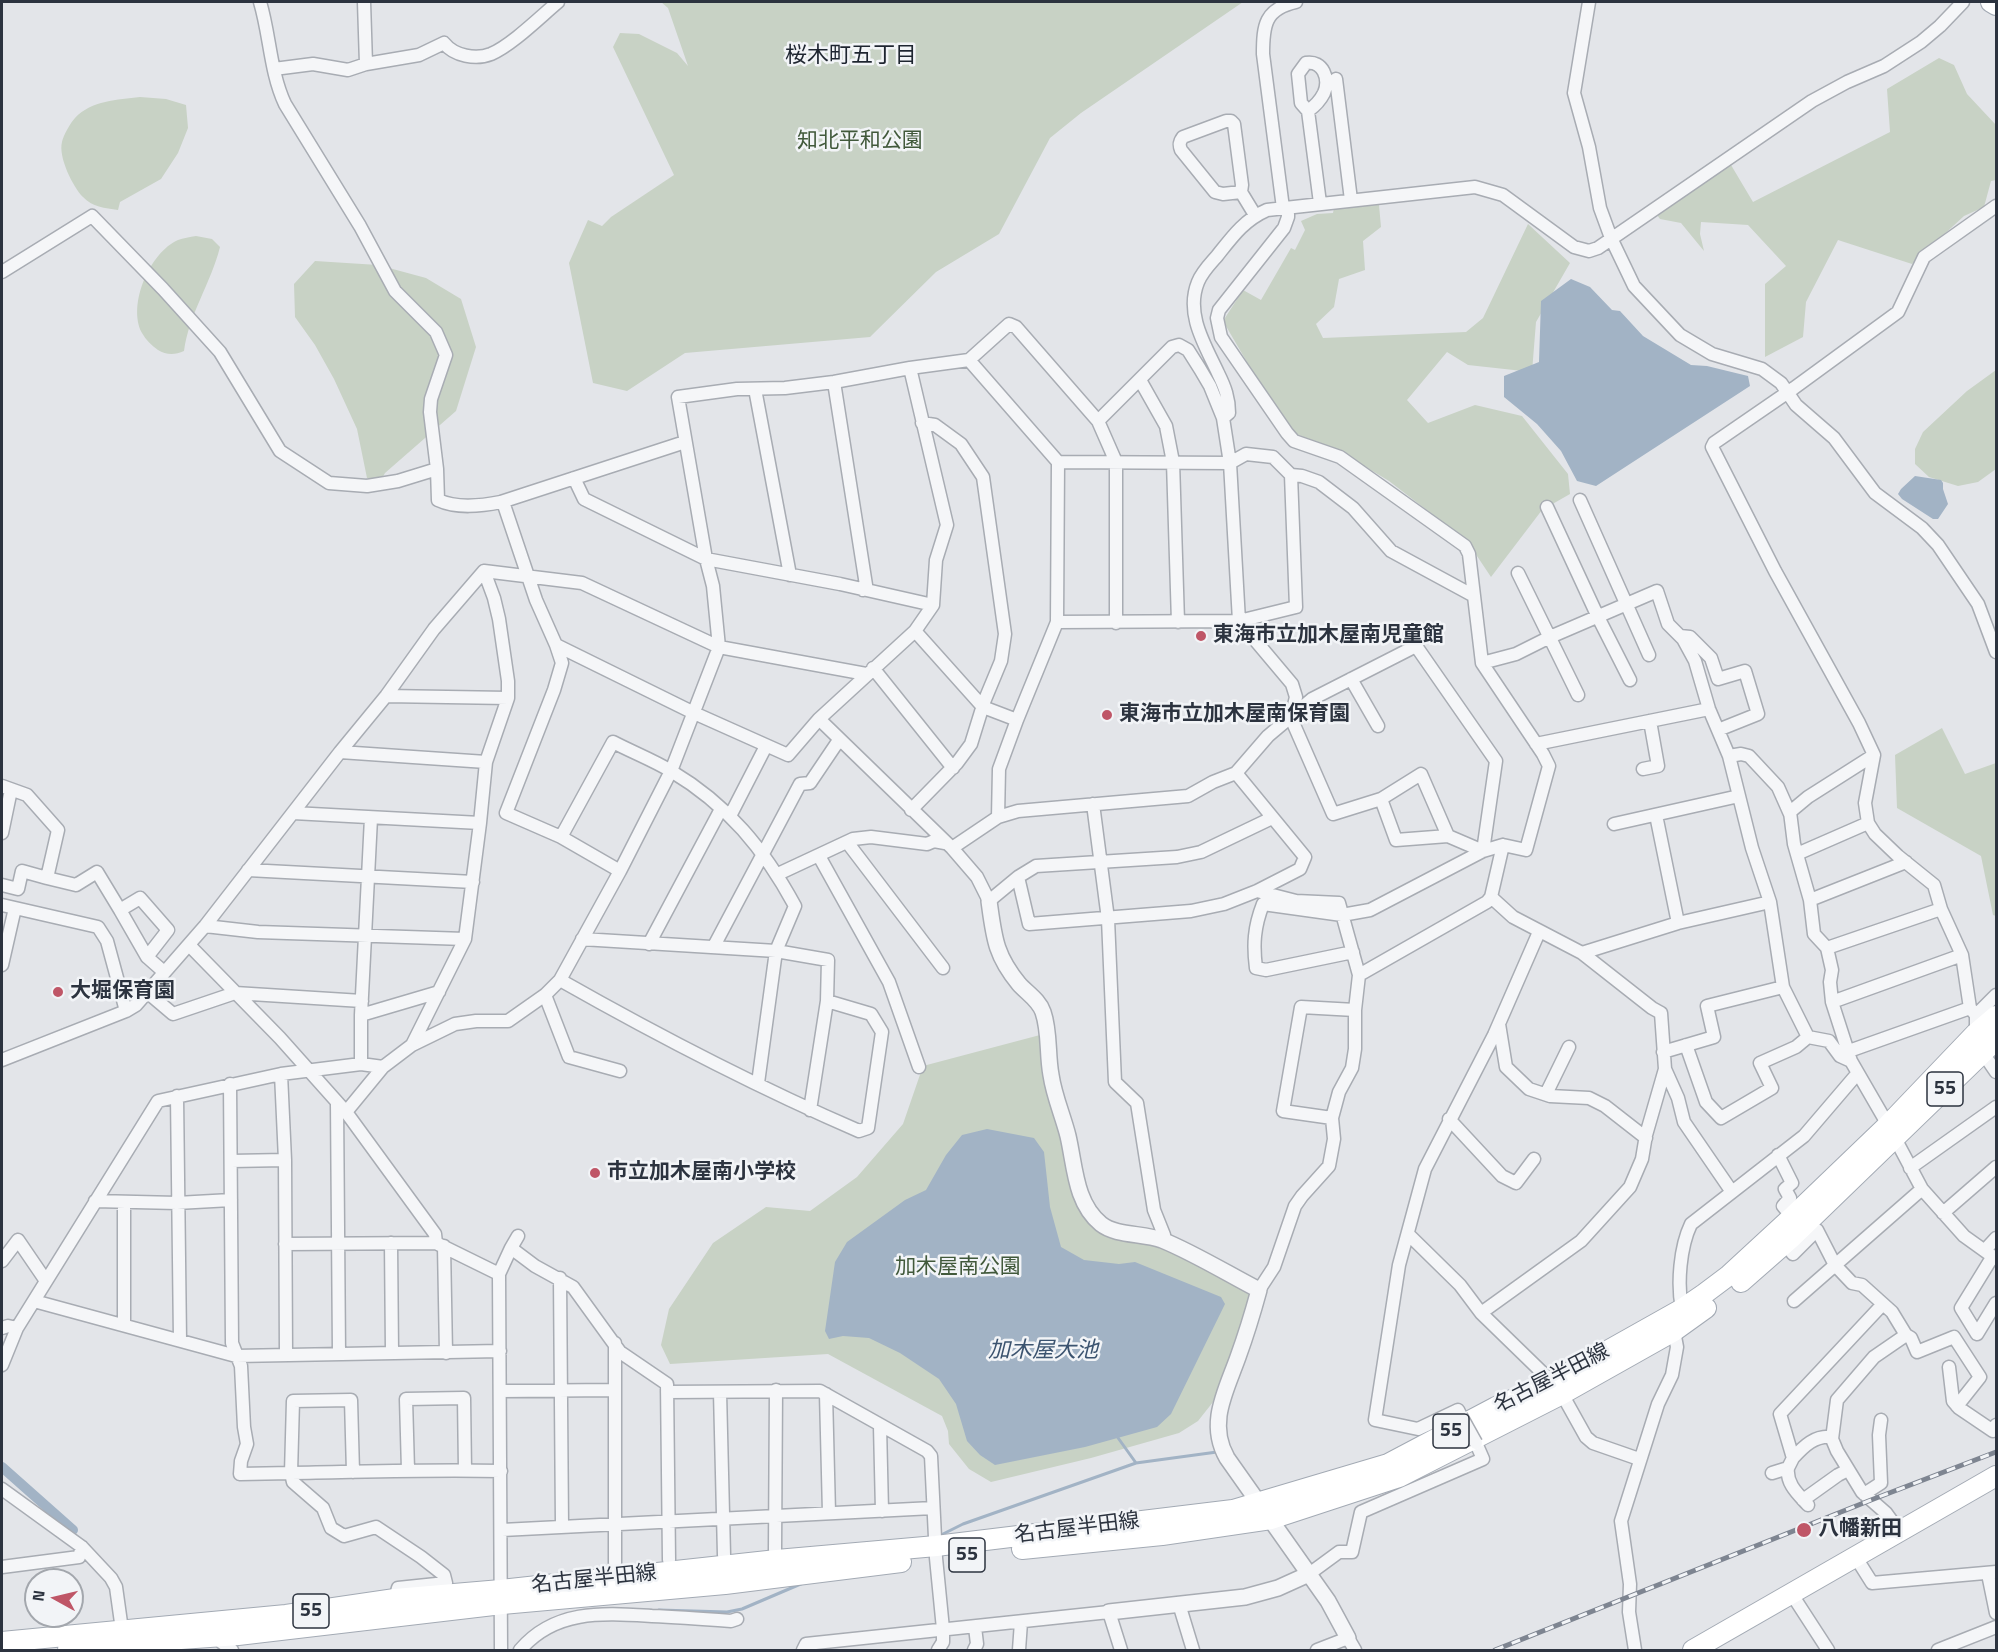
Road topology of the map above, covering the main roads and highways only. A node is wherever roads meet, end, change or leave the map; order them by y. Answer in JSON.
{"nodes":[{"id":1,"x":1991,"y":2,"type":"edge"},
{"id":2,"x":1996,"y":6,"type":"edge"},
{"id":3,"x":1996,"y":1017,"type":"edge"},
{"id":4,"x":1991,"y":1052,"type":"edge"},
{"id":5,"x":1891,"y":1131,"type":"junction"},
{"id":6,"x":1557,"y":1388,"type":"junction"},
{"id":7,"x":1996,"y":1476,"type":"edge"},
{"id":8,"x":501,"y":1597,"type":"junction"},
{"id":9,"x":2,"y":1642,"type":"edge"},
{"id":10,"x":124,"y":1642,"type":"edge"},
{"id":11,"x":225,"y":1643,"type":"edge"},
{"id":12,"x":68,"y":1650,"type":"edge"},
{"id":13,"x":1693,"y":1650,"type":"edge"}],
"edges":[{"from":1,"to":2,"type":"main road"},
{"from":3,"to":5,"type":"main road","name":"名古屋半田線","number":"55"},
{"from":4,"to":5,"type":"main road","name":"名古屋半田線","number":"55"},
{"from":5,"to":6,"type":"main road","name":"名古屋半田線","number":"55"},
{"from":5,"to":6,"type":"main road","name":"名古屋半田線","number":"55"},
{"from":6,"to":8,"type":"main road","name":"名古屋半田線","number":"55"},
{"from":7,"to":13,"type":"main road"},
{"from":8,"to":10,"type":"main road","name":"名古屋半田線","number":"55"},
{"from":8,"to":11,"type":"main road","name":"名古屋半田線","number":"55"},
{"from":9,"to":10,"type":"main road","name":"名古屋半田線","number":"55"},
{"from":10,"to":11,"type":"main road","name":"名古屋半田線","number":"55"},
{"from":10,"to":12,"type":"main road","name":"名古屋半田線","number":"55"}]}
